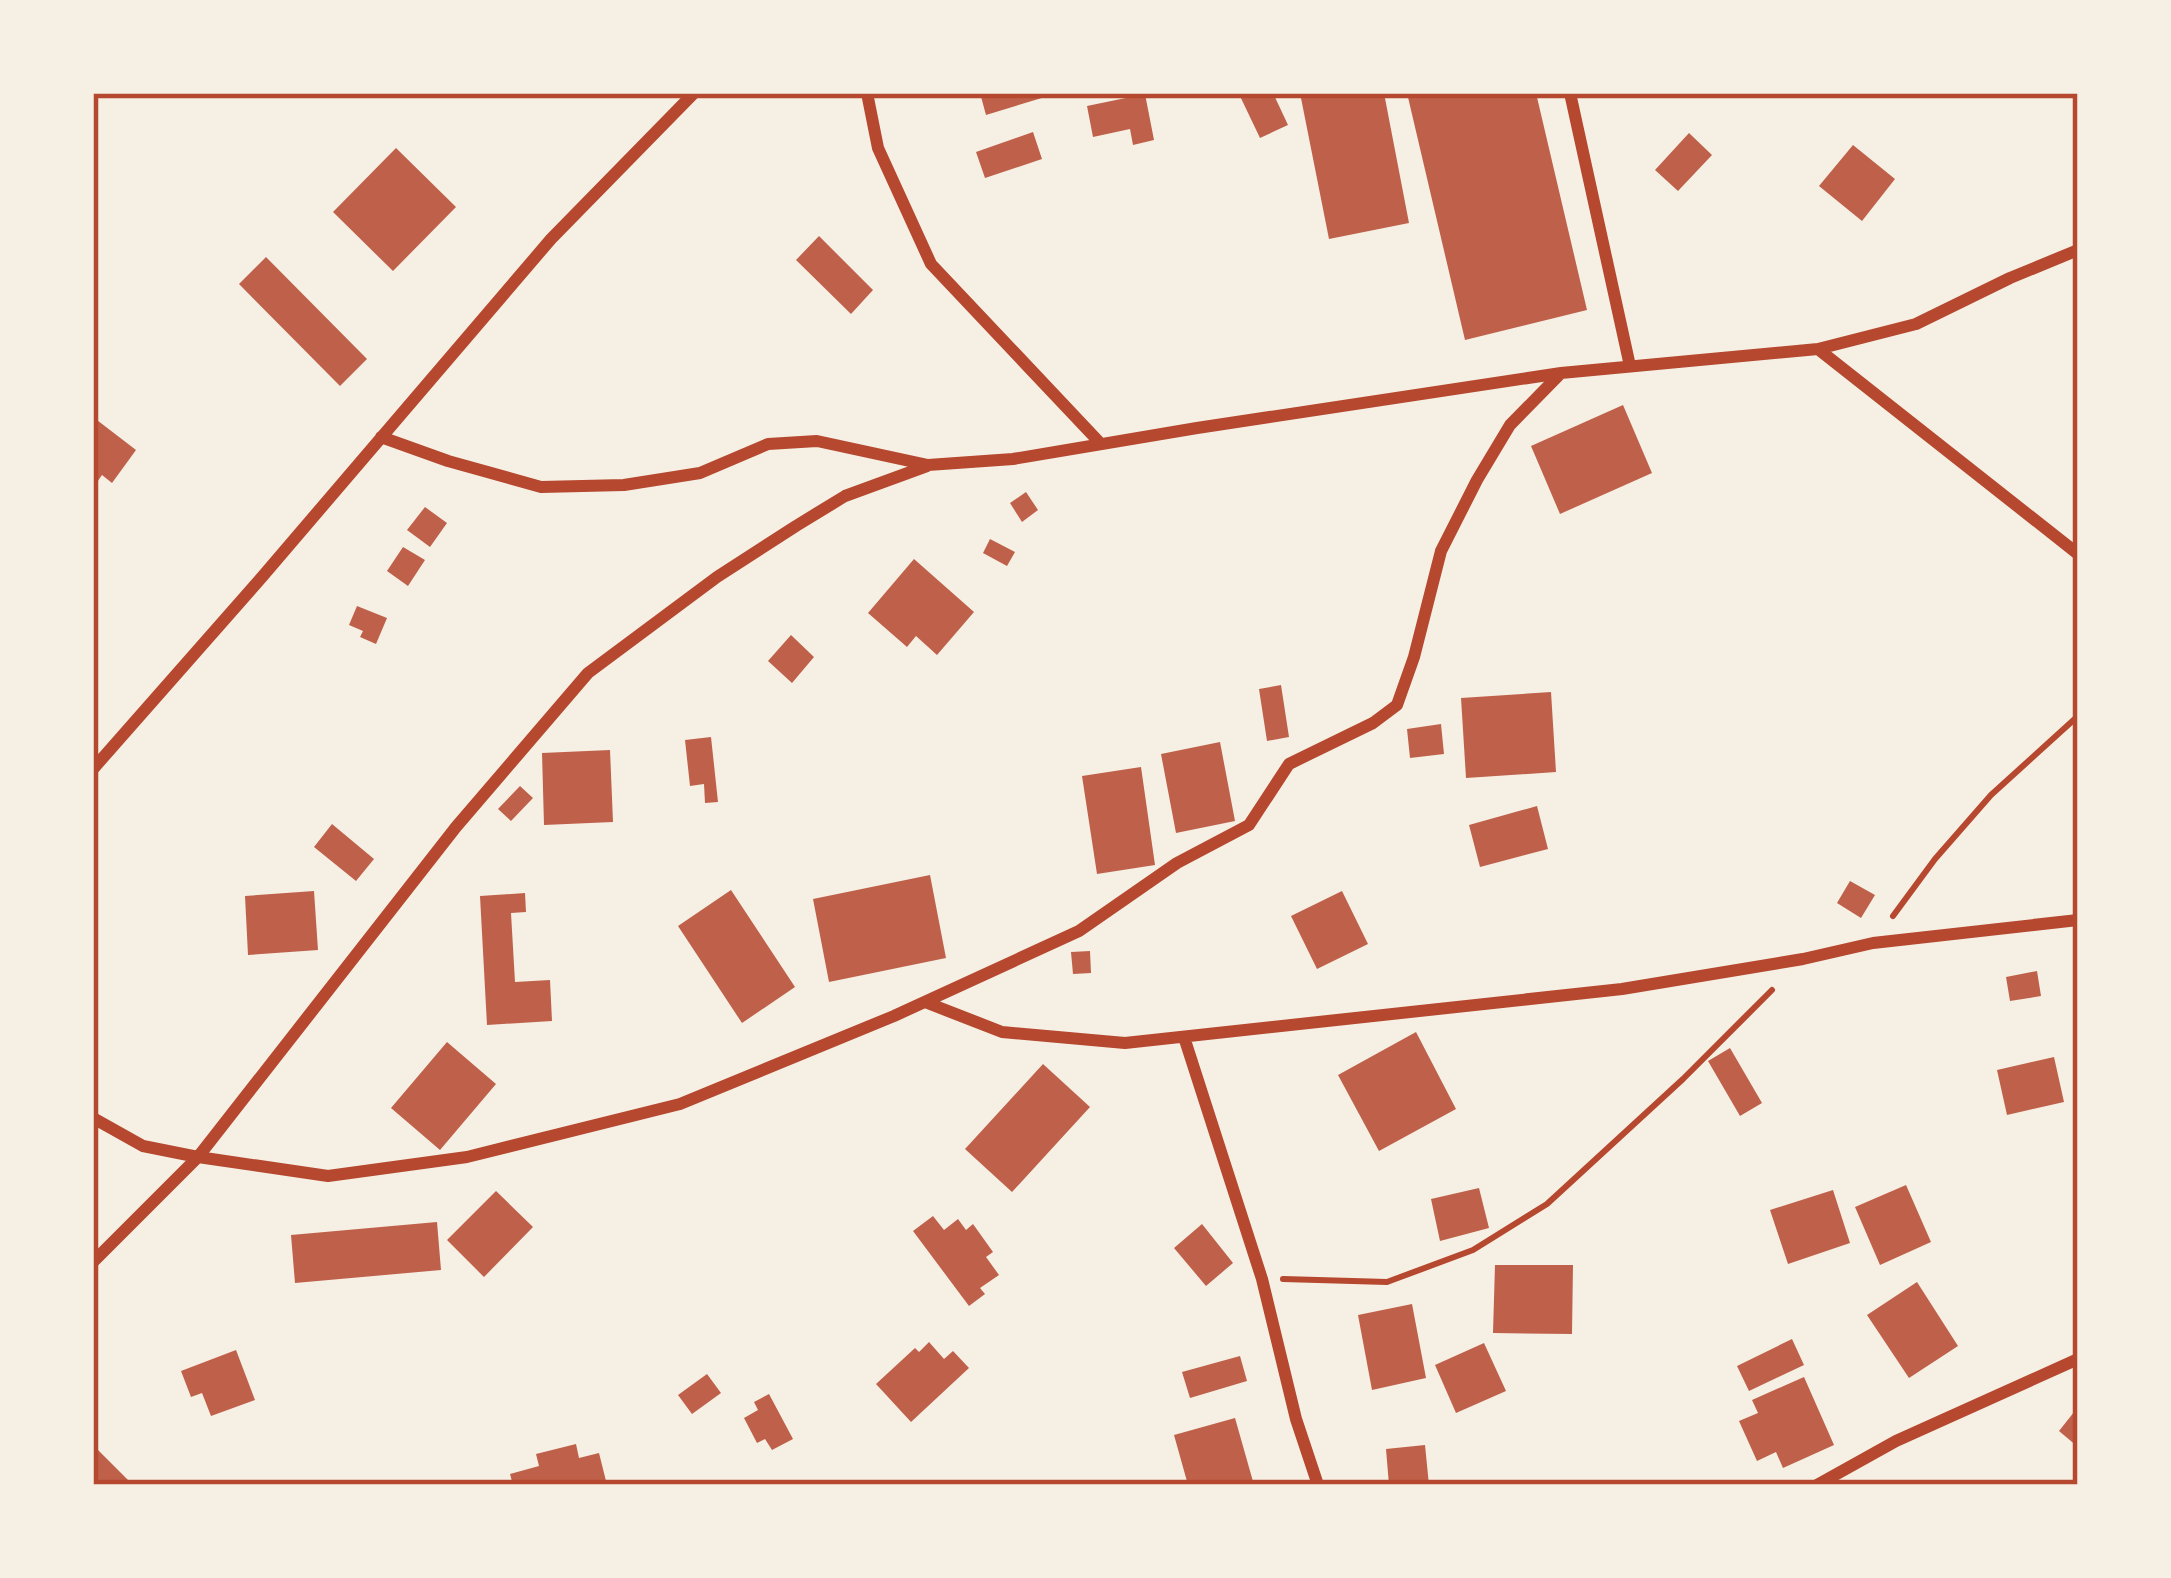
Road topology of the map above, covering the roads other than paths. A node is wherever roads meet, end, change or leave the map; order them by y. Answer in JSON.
{"nodes":[{"id":1,"x":694,"y":93,"type":"edge"},
{"id":2,"x":867,"y":93,"type":"edge"},
{"id":3,"x":1570,"y":93,"type":"edge"},
{"id":4,"x":2078,"y":250,"type":"edge"},
{"id":5,"x":1818,"y":349,"type":"junction"},
{"id":6,"x":1630,"y":366,"type":"junction"},
{"id":7,"x":1561,"y":373,"type":"junction"},
{"id":8,"x":381,"y":437,"type":"junction"},
{"id":9,"x":1101,"y":444,"type":"junction"},
{"id":10,"x":928,"y":465,"type":"junction"},
{"id":11,"x":2078,"y":554,"type":"edge"},
{"id":12,"x":93,"y":769,"type":"edge"},
{"id":13,"x":2078,"y":920,"type":"edge"},
{"id":14,"x":925,"y":1002,"type":"junction"},
{"id":15,"x":1184,"y":1037,"type":"junction"},
{"id":16,"x":93,"y":1118,"type":"edge"},
{"id":17,"x":197,"y":1157,"type":"junction"},
{"id":18,"x":93,"y":1262,"type":"edge"},
{"id":19,"x":2078,"y":1359,"type":"edge"},
{"id":20,"x":1318,"y":1485,"type":"edge"},
{"id":21,"x":1817,"y":1485,"type":"edge"}],
"edges":[{"from":1,"to":8,"type":"street"},
{"from":2,"to":9,"type":"street"},
{"from":3,"to":6,"type":"street"},
{"from":4,"to":5,"type":"street"},
{"from":5,"to":6,"type":"street"},
{"from":5,"to":11,"type":"street"},
{"from":6,"to":7,"type":"street"},
{"from":7,"to":9,"type":"street"},
{"from":7,"to":14,"type":"street"},
{"from":8,"to":10,"type":"street"},
{"from":8,"to":12,"type":"street"},
{"from":9,"to":10,"type":"street"},
{"from":10,"to":17,"type":"street"},
{"from":13,"to":15,"type":"street"},
{"from":14,"to":15,"type":"street"},
{"from":14,"to":17,"type":"street"},
{"from":15,"to":20,"type":"street"},
{"from":16,"to":17,"type":"street"},
{"from":17,"to":18,"type":"street"},
{"from":19,"to":21,"type":"street"}]}
